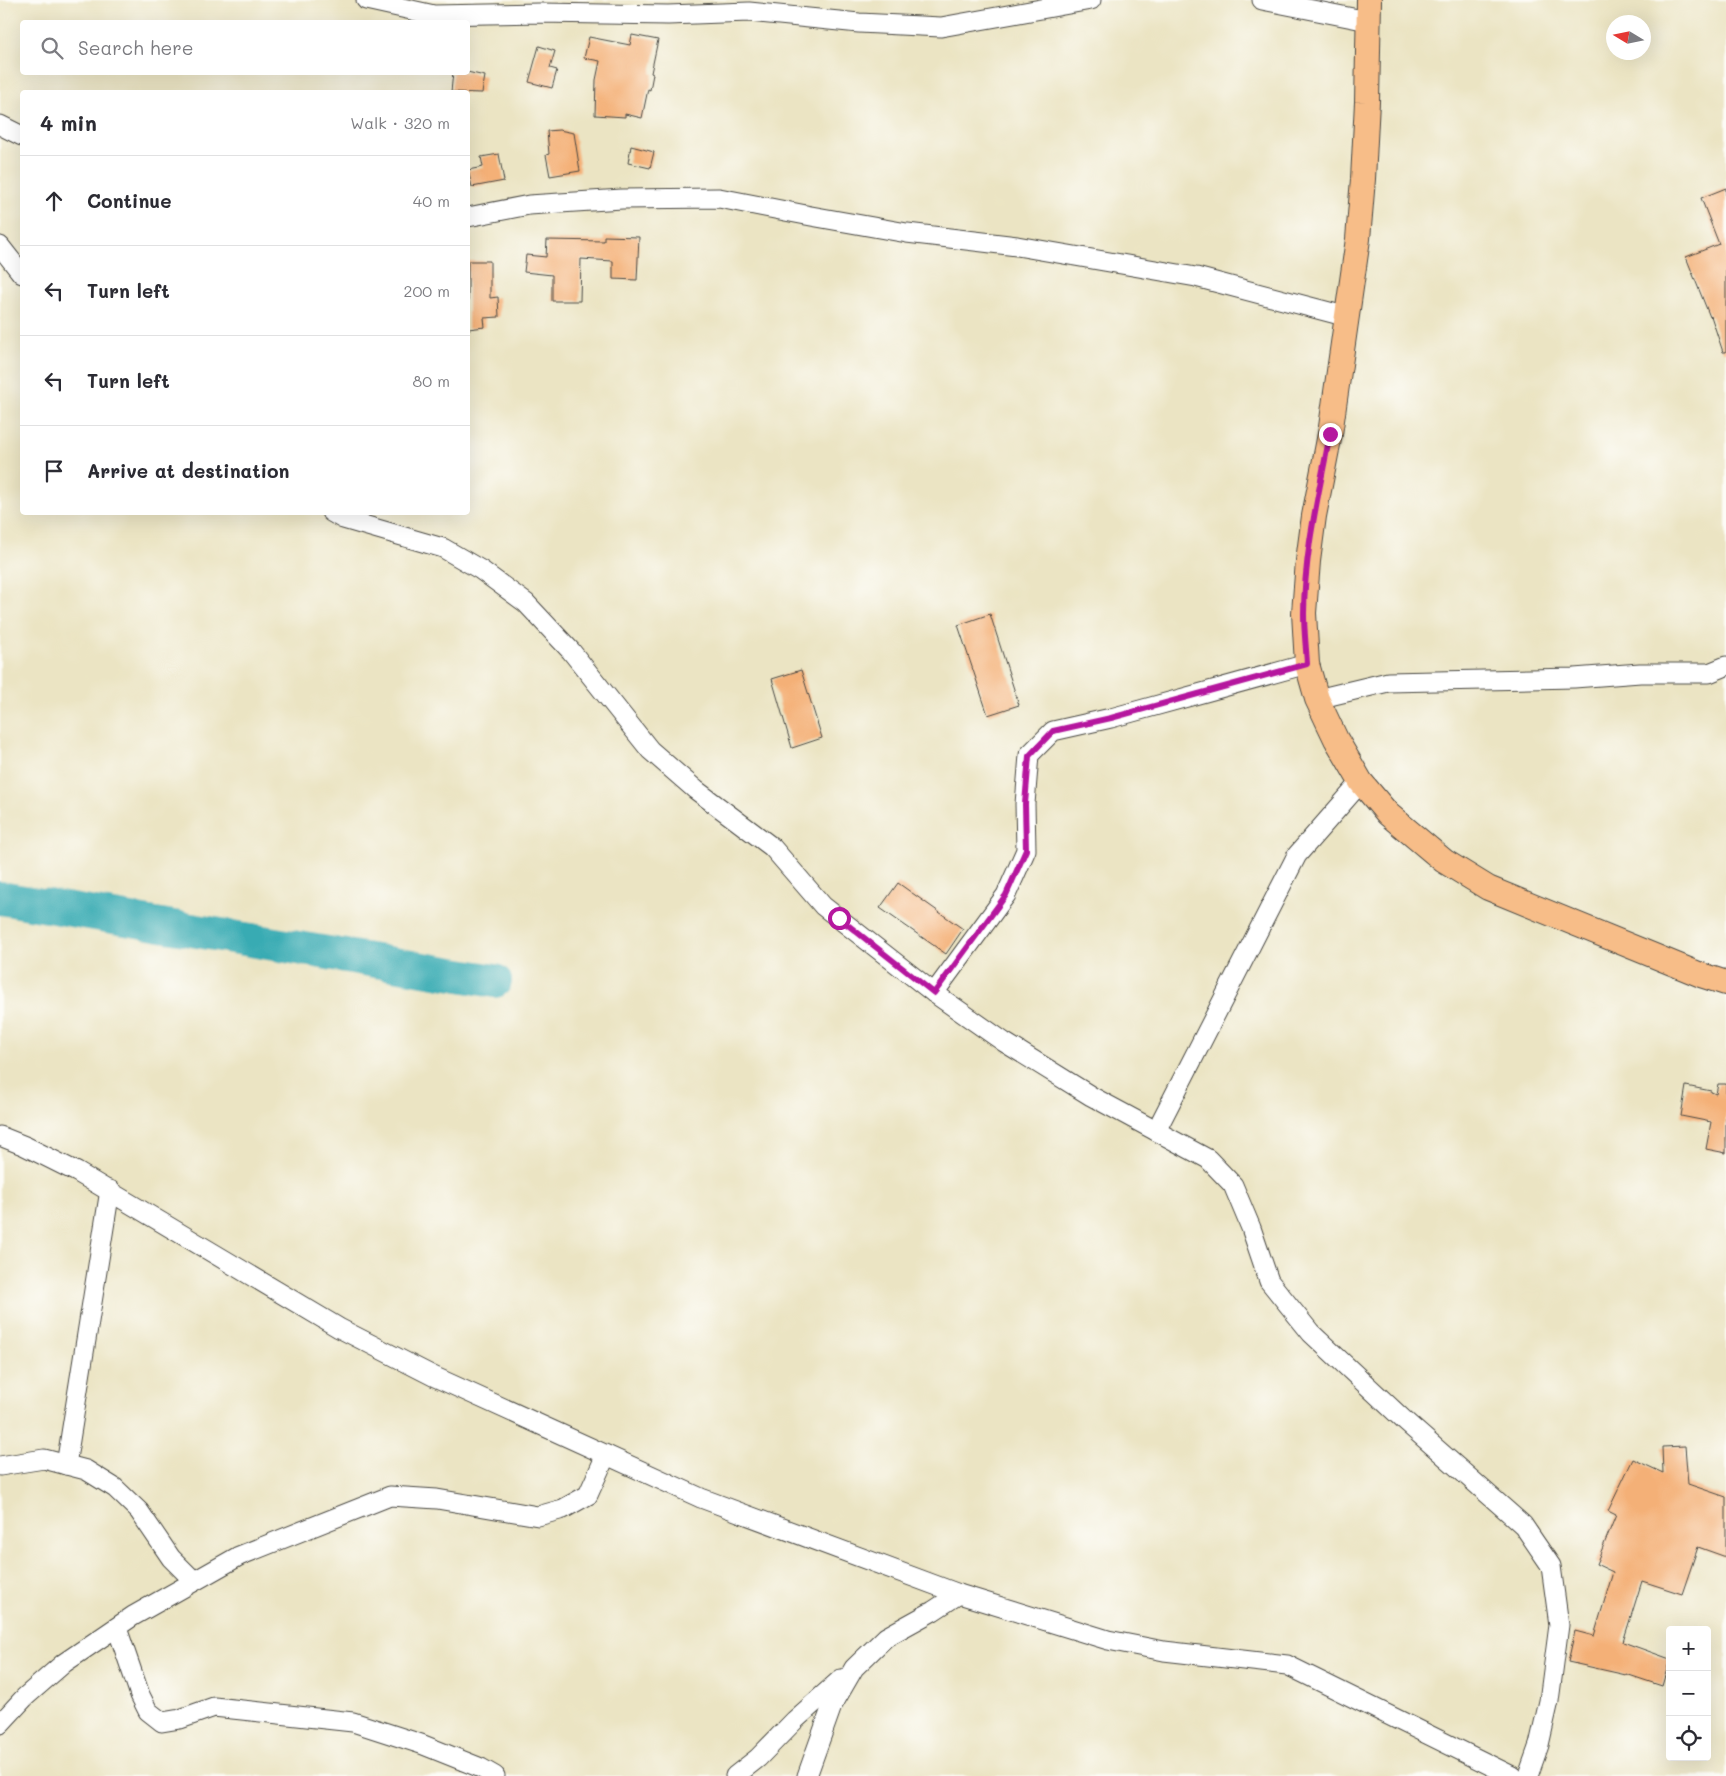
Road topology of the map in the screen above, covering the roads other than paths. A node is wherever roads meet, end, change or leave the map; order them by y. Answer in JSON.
{"nodes":[{"id":1,"x":366,"y":0,"type":"edge"},
{"id":2,"x":1091,"y":0,"type":"edge"},
{"id":3,"x":1262,"y":0,"type":"edge"},
{"id":4,"x":534,"y":6,"type":"edge"},
{"id":5,"x":1369,"y":11,"type":"edge"},
{"id":6,"x":0,"y":126,"type":"edge"},
{"id":7,"x":20,"y":135,"type":"edge"},
{"id":8,"x":470,"y":217,"type":"edge"},
{"id":9,"x":0,"y":246,"type":"edge"},
{"id":10,"x":20,"y":271,"type":"edge"},
{"id":11,"x":1348,"y":317,"type":"junction"},
{"id":12,"x":336,"y":515,"type":"edge"},
{"id":13,"x":1307,"y":664,"type":"junction"},
{"id":14,"x":1726,"y":666,"type":"edge"},
{"id":15,"x":1317,"y":699,"type":"junction"},
{"id":16,"x":1361,"y":782,"type":"junction"},
{"id":17,"x":1726,"y":983,"type":"edge"},
{"id":18,"x":934,"y":993,"type":"junction"},
{"id":19,"x":1156,"y":1131,"type":"junction"},
{"id":20,"x":0,"y":1136,"type":"edge"},
{"id":21,"x":110,"y":1190,"type":"junction"},
{"id":22,"x":606,"y":1455,"type":"junction"},
{"id":23,"x":66,"y":1465,"type":"junction"},
{"id":24,"x":0,"y":1466,"type":"edge"},
{"id":25,"x":194,"y":1581,"type":"junction"},
{"id":26,"x":959,"y":1594,"type":"junction"},
{"id":27,"x":117,"y":1628,"type":"junction"},
{"id":28,"x":854,"y":1668,"type":"junction"},
{"id":29,"x":0,"y":1724,"type":"edge"},
{"id":30,"x":495,"y":1776,"type":"edge"},
{"id":31,"x":735,"y":1776,"type":"edge"},
{"id":32,"x":808,"y":1776,"type":"edge"},
{"id":33,"x":1512,"y":1776,"type":"edge"},
{"id":34,"x":1528,"y":1776,"type":"edge"}],
"edges":[{"from":1,"to":4,"type":"street"},
{"from":2,"to":4,"type":"street"},
{"from":3,"to":5,"type":"street"},
{"from":5,"to":11,"type":"main road"},
{"from":6,"to":7,"type":"street"},
{"from":8,"to":11,"type":"street"},
{"from":9,"to":10,"type":"street"},
{"from":11,"to":13,"type":"main road"},
{"from":12,"to":18,"type":"street"},
{"from":13,"to":15,"type":"main road"},
{"from":13,"to":18,"type":"street"},
{"from":14,"to":15,"type":"street"},
{"from":15,"to":16,"type":"main road"},
{"from":16,"to":17,"type":"main road"},
{"from":16,"to":19,"type":"street"},
{"from":18,"to":19,"type":"street"},
{"from":19,"to":34,"type":"street"},
{"from":20,"to":21,"type":"street"},
{"from":21,"to":22,"type":"street"},
{"from":21,"to":23,"type":"street"},
{"from":22,"to":25,"type":"street"},
{"from":22,"to":26,"type":"street"},
{"from":23,"to":24,"type":"street"},
{"from":23,"to":25,"type":"street"},
{"from":25,"to":27,"type":"street"},
{"from":26,"to":28,"type":"street"},
{"from":26,"to":33,"type":"street"},
{"from":27,"to":29,"type":"street"},
{"from":27,"to":30,"type":"street"},
{"from":28,"to":31,"type":"street"},
{"from":28,"to":32,"type":"street"}]}
